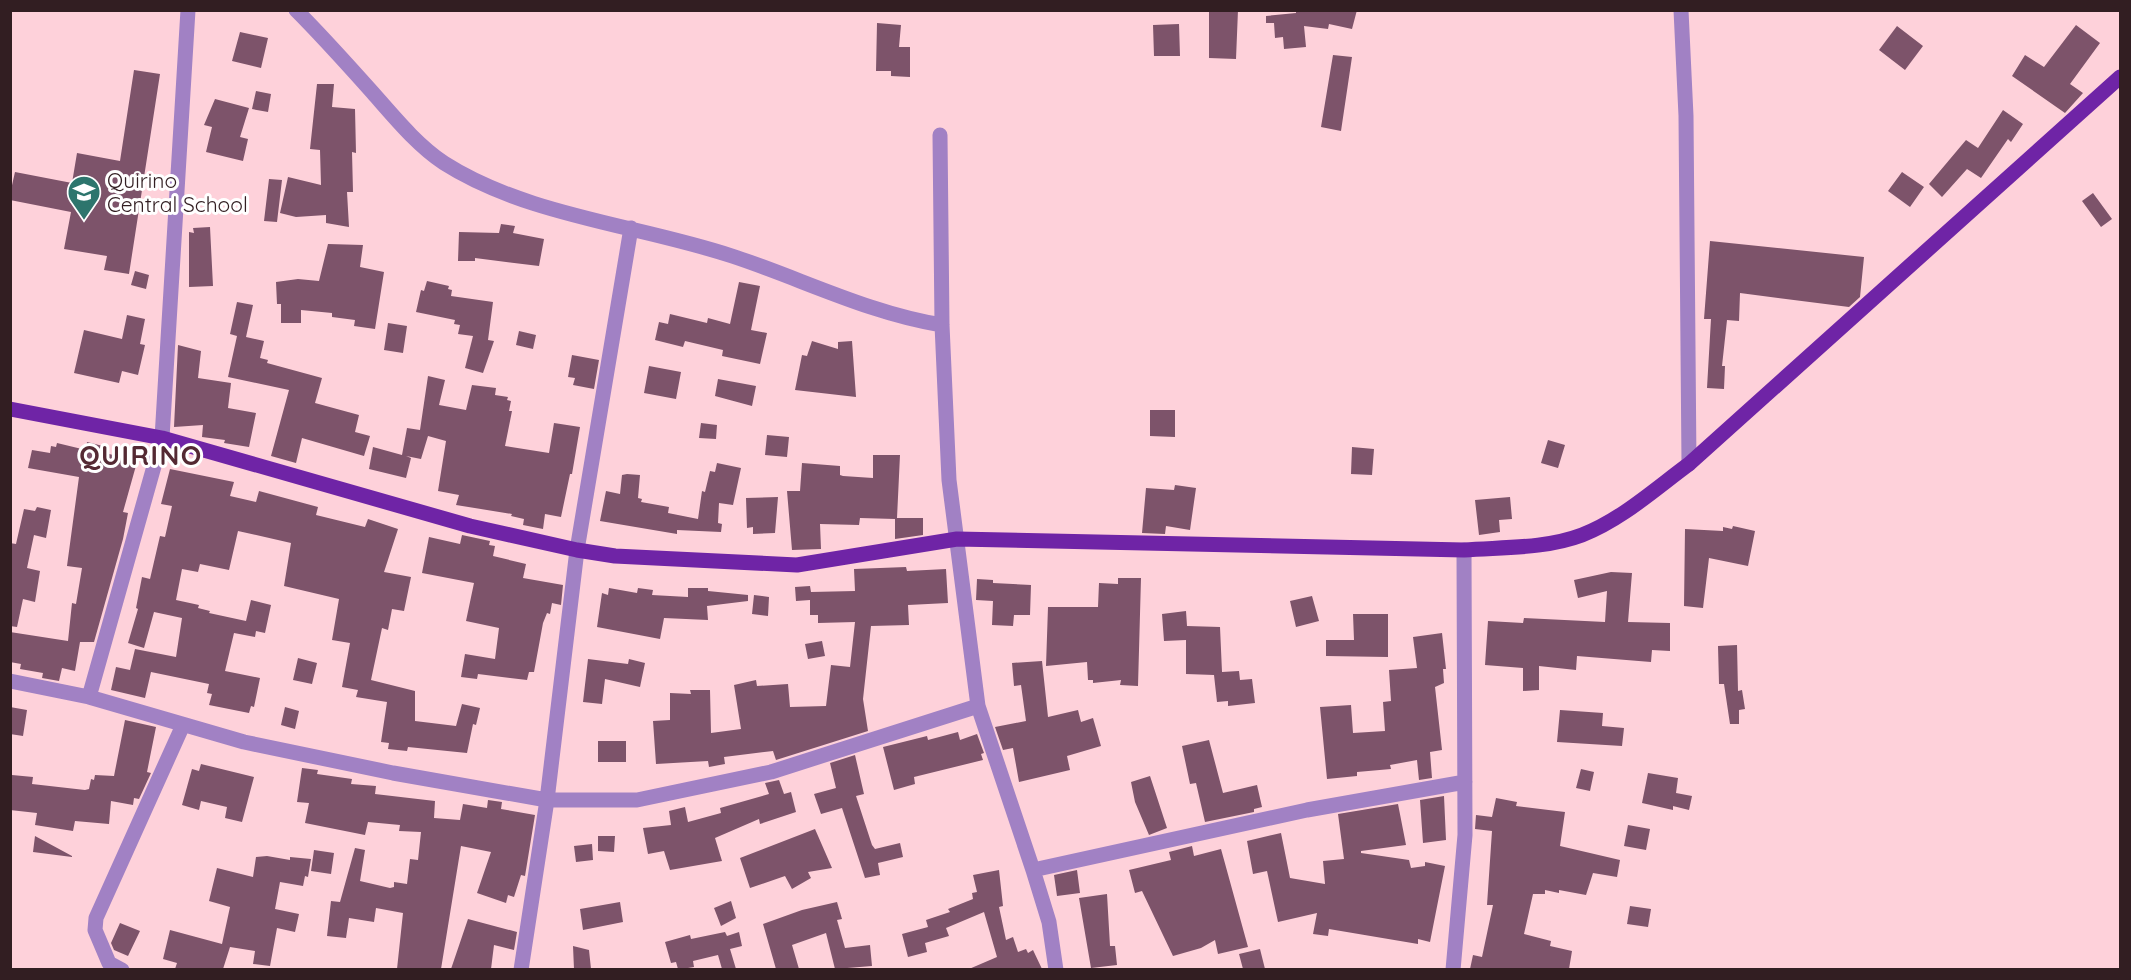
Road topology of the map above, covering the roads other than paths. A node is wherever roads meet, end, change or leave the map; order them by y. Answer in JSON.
{"nodes":[{"id":1,"x":188,"y":10,"type":"edge"},
{"id":2,"x":296,"y":10,"type":"edge"},
{"id":3,"x":1681,"y":10,"type":"edge"},
{"id":4,"x":2121,"y":77,"type":"edge"},
{"id":5,"x":940,"y":135,"type":"dead end"},
{"id":6,"x":631,"y":228,"type":"junction"},
{"id":7,"x":942,"y":325,"type":"junction"},
{"id":8,"x":10,"y":409,"type":"edge"},
{"id":9,"x":162,"y":438,"type":"junction"},
{"id":10,"x":1689,"y":464,"type":"junction"},
{"id":11,"x":957,"y":539,"type":"junction"},
{"id":12,"x":577,"y":550,"type":"junction"},
{"id":13,"x":1464,"y":550,"type":"junction"},
{"id":14,"x":10,"y":681,"type":"edge"},
{"id":15,"x":89,"y":697,"type":"junction"},
{"id":16,"x":978,"y":706,"type":"junction"},
{"id":17,"x":183,"y":725,"type":"junction"},
{"id":18,"x":1465,"y":782,"type":"junction"},
{"id":19,"x":547,"y":801,"type":"junction"},
{"id":20,"x":1034,"y":870,"type":"junction"},
{"id":21,"x":122,"y":969,"type":"edge"},
{"id":22,"x":521,"y":969,"type":"edge"},
{"id":23,"x":1056,"y":969,"type":"edge"},
{"id":24,"x":1454,"y":969,"type":"edge"}],
"edges":[{"from":1,"to":9,"type":"street"},
{"from":2,"to":6,"type":"street"},
{"from":3,"to":10,"type":"street"},
{"from":4,"to":10,"type":"main road"},
{"from":5,"to":7,"type":"street"},
{"from":6,"to":7,"type":"street"},
{"from":6,"to":12,"type":"street"},
{"from":7,"to":11,"type":"street"},
{"from":8,"to":9,"type":"main road"},
{"from":9,"to":12,"type":"main road"},
{"from":9,"to":15,"type":"street"},
{"from":10,"to":13,"type":"main road"},
{"from":11,"to":12,"type":"main road"},
{"from":11,"to":13,"type":"main road"},
{"from":11,"to":16,"type":"street"},
{"from":12,"to":19,"type":"street"},
{"from":13,"to":18,"type":"street"},
{"from":14,"to":15,"type":"street"},
{"from":15,"to":17,"type":"street"},
{"from":16,"to":19,"type":"street"},
{"from":16,"to":20,"type":"street"},
{"from":17,"to":19,"type":"street"},
{"from":17,"to":21,"type":"street"},
{"from":18,"to":20,"type":"street"},
{"from":18,"to":24,"type":"street"},
{"from":19,"to":22,"type":"street"},
{"from":20,"to":23,"type":"street"}]}
